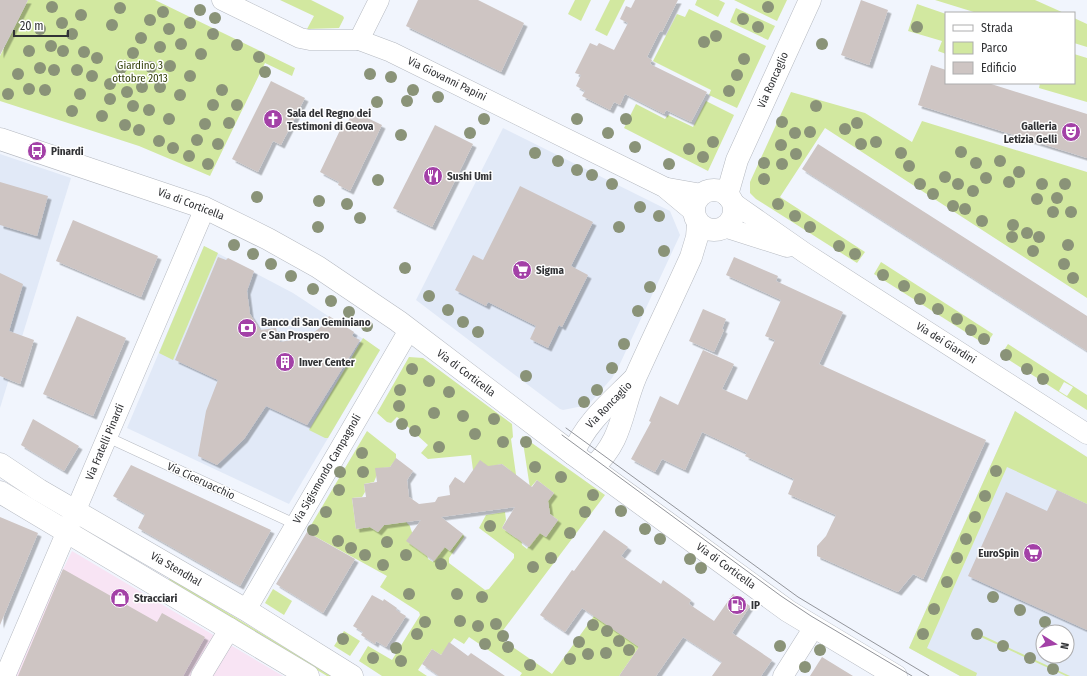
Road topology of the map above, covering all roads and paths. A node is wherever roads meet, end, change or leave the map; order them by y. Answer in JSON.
{"nodes":[{"id":1,"x":222,"y":0,"type":"edge"},
{"id":2,"x":379,"y":0,"type":"edge"},
{"id":3,"x":810,"y":0,"type":"edge"},
{"id":4,"x":359,"y":40,"type":"junction"},
{"id":5,"x":0,"y":139,"type":"edge"},
{"id":6,"x":205,"y":208,"type":"junction"},
{"id":7,"x":713,"y":209,"type":"junction"},
{"id":8,"x":805,"y":254,"type":"junction"},
{"id":9,"x":409,"y":330,"type":"junction"},
{"id":10,"x":635,"y":378,"type":"junction"},
{"id":11,"x":1087,"y":434,"type":"edge"},
{"id":12,"x":107,"y":437,"type":"junction"},
{"id":13,"x":573,"y":454,"type":"junction"},
{"id":14,"x":0,"y":464,"type":"edge"},
{"id":15,"x":592,"y":468,"type":"junction"},
{"id":16,"x":0,"y":492,"type":"edge"},
{"id":17,"x":75,"y":511,"type":"junction"},
{"id":18,"x":295,"y":524,"type":"junction"},
{"id":19,"x":66,"y":533,"type":"junction"},
{"id":20,"x":246,"y":610,"type":"junction"},
{"id":21,"x":814,"y":627,"type":"junction"},
{"id":22,"x":230,"y":628,"type":"junction"},
{"id":23,"x":5,"y":676,"type":"edge"},
{"id":24,"x":201,"y":676,"type":"edge"},
{"id":25,"x":308,"y":676,"type":"edge"},
{"id":26,"x":352,"y":676,"type":"edge"},
{"id":27,"x":783,"y":676,"type":"edge"},
{"id":28,"x":896,"y":676,"type":"edge"}],
"edges":[{"from":1,"to":4,"type":"street","name":"Via Giovanni Papini"},
{"from":2,"to":4,"type":"street"},
{"from":3,"to":7,"type":"street","name":"Via Roncaglio"},
{"from":4,"to":7,"type":"street","name":"Via Giovanni Papini"},
{"from":5,"to":6,"type":"street","name":"Via di Corticella"},
{"from":6,"to":9,"type":"street","name":"Via di Corticella"},
{"from":6,"to":12,"type":"street","name":"Via Fratelli Pinardi"},
{"from":7,"to":8,"type":"street","name":"Via dei Giardini"},
{"from":7,"to":8,"type":"street","name":"Via dei Giardini"},
{"from":7,"to":10,"type":"street","name":"Via Roncaglio"},
{"from":8,"to":11,"type":"street","name":"Via dei Giardini"},
{"from":9,"to":13,"type":"street","name":"Via di Corticella"},
{"from":9,"to":18,"type":"street","name":"Via Sigismondo Campagnoli"},
{"from":10,"to":13,"type":"street","name":"Via Roncaglio"},
{"from":10,"to":15,"type":"street","name":"Via Roncaglio"},
{"from":12,"to":17,"type":"street","name":"Via Fratelli Pinardi"},
{"from":12,"to":18,"type":"lane","name":"Via Ciceruacchio"},
{"from":13,"to":15,"type":"street","name":"Via di Corticella"},
{"from":14,"to":17,"type":"street","name":"Via Stendhal"},
{"from":15,"to":21,"type":"street","name":"Via di Corticella"},
{"from":16,"to":19,"type":"street"},
{"from":17,"to":19,"type":"street","name":"Via Fratelli Pinardi"},
{"from":17,"to":20,"type":"street","name":"Via Stendhal"},
{"from":18,"to":20,"type":"street","name":"Via Sigismondo Campagnoli"},
{"from":19,"to":22,"type":"street"},
{"from":19,"to":23,"type":"street","name":"Via Fratelli Pinardi"},
{"from":20,"to":26,"type":"street","name":"Via Stendhal"},
{"from":21,"to":27,"type":"street"},
{"from":21,"to":28,"type":"street","name":"Via di Corticella"},
{"from":22,"to":24,"type":"street"},
{"from":22,"to":25,"type":"street"}]}
